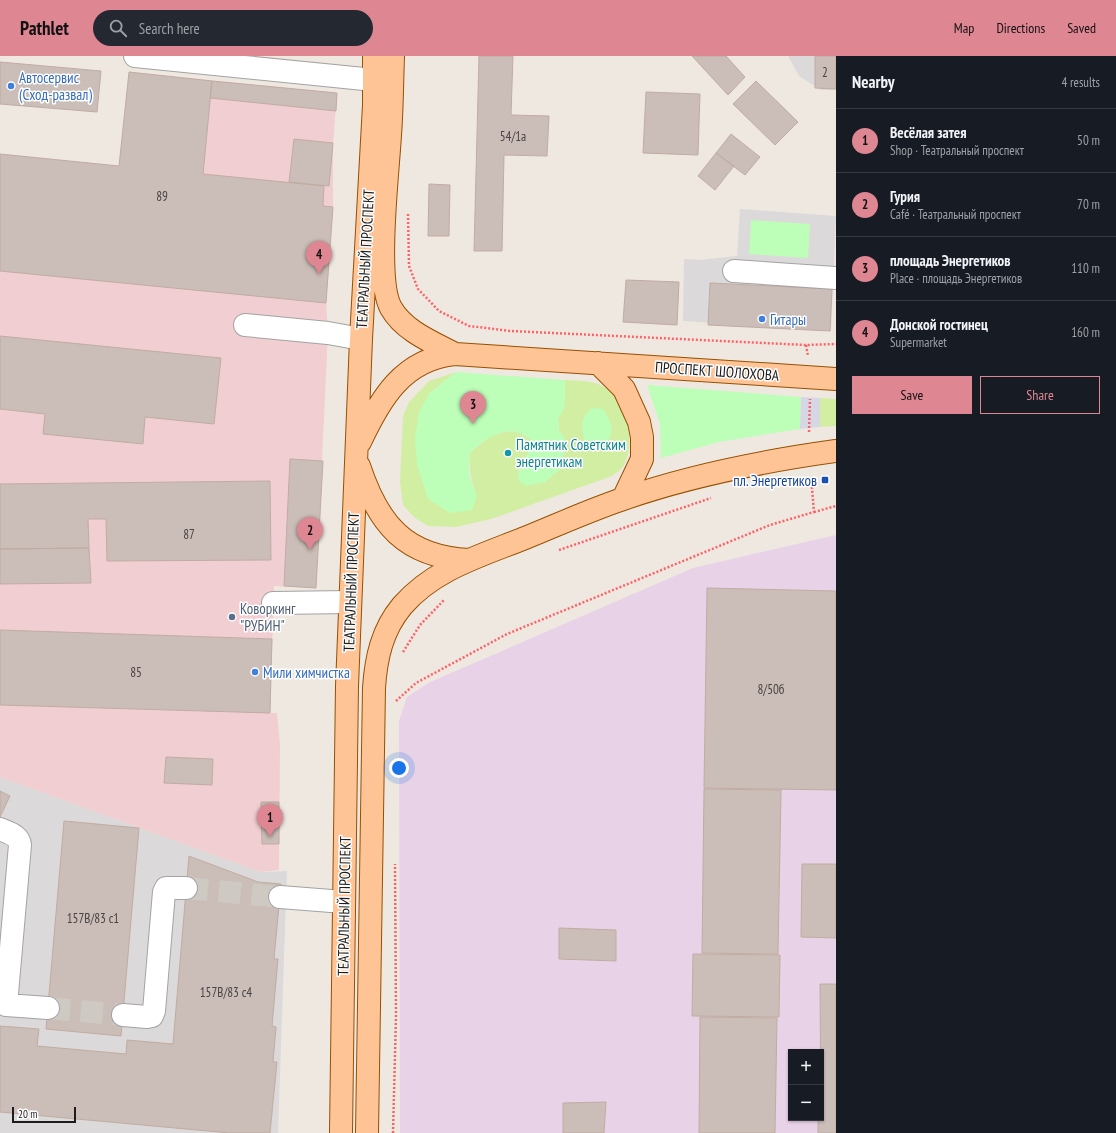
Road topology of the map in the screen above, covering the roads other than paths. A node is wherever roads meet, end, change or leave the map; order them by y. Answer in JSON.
{"nodes":[{"id":1,"x":135,"y":56,"type":"edge"},
{"id":2,"x":374,"y":56,"type":"edge"},
{"id":3,"x":393,"y":56,"type":"edge"},
{"id":4,"x":374,"y":80,"type":"junction"},
{"id":5,"x":734,"y":271,"type":"dead end"},
{"id":6,"x":836,"y":278,"type":"edge"},
{"id":7,"x":245,"y":325,"type":"dead end"},
{"id":8,"x":361,"y":339,"type":"junction"},
{"id":9,"x":455,"y":354,"type":"junction"},
{"id":10,"x":598,"y":363,"type":"junction"},
{"id":11,"x":836,"y":379,"type":"edge"},
{"id":12,"x":836,"y":451,"type":"edge"},
{"id":13,"x":356,"y":452,"type":"junction"},
{"id":14,"x":623,"y":499,"type":"junction"},
{"id":15,"x":471,"y":560,"type":"junction"},
{"id":16,"x":350,"y":602,"type":"junction"},
{"id":17,"x":273,"y":603,"type":"dead end"},
{"id":18,"x":0,"y":829,"type":"edge"},
{"id":19,"x":186,"y":888,"type":"tunnel mouth"},
{"id":20,"x":280,"y":896,"type":"tunnel mouth"},
{"id":21,"x":8,"y":900,"type":"edge"},
{"id":22,"x":344,"y":902,"type":"junction"},
{"id":23,"x":3,"y":1004,"type":"edge"},
{"id":24,"x":48,"y":1008,"type":"tunnel mouth"},
{"id":25,"x":123,"y":1015,"type":"tunnel mouth"},
{"id":26,"x":342,"y":1133,"type":"edge"},
{"id":27,"x":367,"y":1133,"type":"edge"}],
"edges":[{"from":1,"to":4,"type":"street"},
{"from":2,"to":4,"type":"main road","name":"ТЕАТРАЛЬНЫЙ ПРОСПЕКТ"},
{"from":3,"to":9,"type":"main road","name":"ТЕАТРАЛЬНЫЙ ПРОСПЕКТ"},
{"from":4,"to":8,"type":"main road","name":"ТЕАТРАЛЬНЫЙ ПРОСПЕКТ"},
{"from":5,"to":6,"type":"street"},
{"from":7,"to":8,"type":"street"},
{"from":8,"to":13,"type":"main road","name":"ТЕАТРАЛЬНЫЙ ПРОСПЕКТ"},
{"from":9,"to":10,"type":"main road","name":"ПРОСПЕКТ ШОЛОХОВА"},
{"from":9,"to":13,"type":"main road"},
{"from":10,"to":11,"type":"main road","name":"ПРОСПЕКТ ШОЛОХОВА"},
{"from":10,"to":14,"type":"main road"},
{"from":12,"to":14,"type":"main road"},
{"from":13,"to":15,"type":"main road"},
{"from":13,"to":16,"type":"main road","name":"ТЕАТРАЛЬНЫЙ ПРОСПЕКТ"},
{"from":14,"to":15,"type":"main road","name":"ТЕАТРАЛЬНЫЙ ПРОСПЕКТ"},
{"from":15,"to":27,"type":"main road","name":"ТЕАТРАЛЬНЫЙ ПРОСПЕКТ"},
{"from":16,"to":17,"type":"street"},
{"from":16,"to":22,"type":"main road","name":"ТЕАТРАЛЬНЫЙ ПРОСПЕКТ"},
{"from":18,"to":21,"type":"street"},
{"from":19,"to":25,"type":"street"},
{"from":20,"to":22,"type":"street"},
{"from":21,"to":23,"type":"street"},
{"from":22,"to":26,"type":"main road","name":"ТЕАТРАЛЬНЫЙ ПРОСПЕКТ"},
{"from":23,"to":24,"type":"street"}]}
